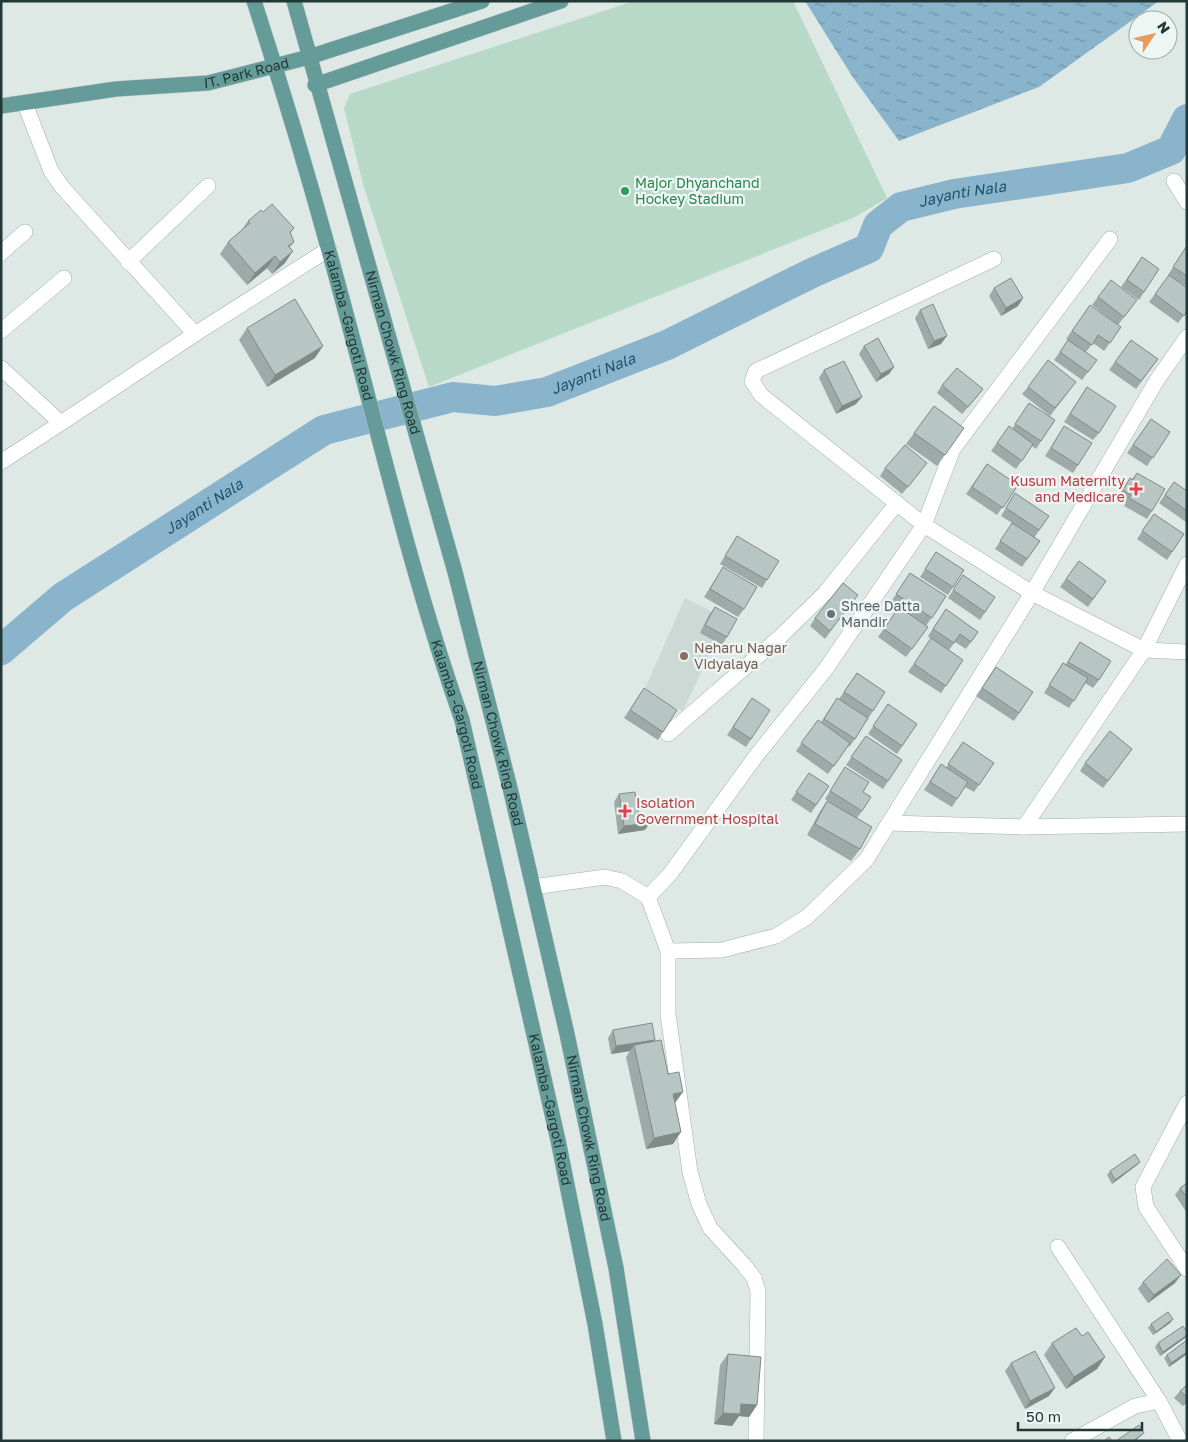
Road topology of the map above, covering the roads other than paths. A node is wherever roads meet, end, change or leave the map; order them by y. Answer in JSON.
{"nodes":[{"id":1,"x":254,"y":1,"type":"edge"},
{"id":2,"x":294,"y":1,"type":"edge"},
{"id":3,"x":482,"y":1,"type":"edge"},
{"id":4,"x":561,"y":1,"type":"edge"},
{"id":5,"x":309,"y":57,"type":"junction"},
{"id":6,"x":275,"y":65,"type":"junction"},
{"id":7,"x":316,"y":85,"type":"junction"},
{"id":8,"x":24,"y":104,"type":"junction"},
{"id":9,"x":1,"y":106,"type":"edge"},
{"id":10,"x":1174,"y":181,"type":"dead end"},
{"id":11,"x":208,"y":186,"type":"dead end"},
{"id":12,"x":1187,"y":202,"type":"edge"},
{"id":13,"x":25,"y":232,"type":"dead end"},
{"id":14,"x":1110,"y":239,"type":"dead end"},
{"id":15,"x":328,"y":249,"type":"junction"},
{"id":16,"x":1,"y":253,"type":"edge"},
{"id":17,"x":994,"y":259,"type":"dead end"},
{"id":18,"x":128,"y":262,"type":"junction"},
{"id":19,"x":64,"y":278,"type":"dead end"},
{"id":20,"x":1,"y":331,"type":"edge"},
{"id":21,"x":195,"y":334,"type":"junction"},
{"id":22,"x":1187,"y":337,"type":"edge"},
{"id":23,"x":1,"y":368,"type":"edge"},
{"id":24,"x":61,"y":423,"type":"junction"},
{"id":25,"x":1,"y":462,"type":"edge"},
{"id":26,"x":897,"y":503,"type":"junction"},
{"id":27,"x":924,"y":525,"type":"junction"},
{"id":28,"x":1187,"y":564,"type":"edge"},
{"id":29,"x":1032,"y":594,"type":"junction"},
{"id":30,"x":1144,"y":650,"type":"junction"},
{"id":31,"x":1187,"y":652,"type":"edge"},
{"id":32,"x":668,"y":734,"type":"edge"},
{"id":33,"x":889,"y":823,"type":"junction"},
{"id":34,"x":1187,"y":824,"type":"edge"},
{"id":35,"x":1024,"y":827,"type":"junction"},
{"id":36,"x":533,"y":888,"type":"junction"},
{"id":37,"x":648,"y":897,"type":"junction"},
{"id":38,"x":668,"y":951,"type":"junction"},
{"id":39,"x":1187,"y":1103,"type":"edge"},
{"id":40,"x":1058,"y":1247,"type":"dead end"},
{"id":41,"x":1187,"y":1269,"type":"edge"},
{"id":42,"x":1159,"y":1401,"type":"junction"},
{"id":43,"x":614,"y":1441,"type":"edge"},
{"id":44,"x":643,"y":1441,"type":"edge"},
{"id":45,"x":756,"y":1441,"type":"edge"},
{"id":46,"x":1072,"y":1441,"type":"edge"},
{"id":47,"x":1180,"y":1441,"type":"edge"}],
"edges":[{"from":1,"to":6,"type":"main road","name":"Kalamba -Gargoti Road"},
{"from":2,"to":5,"type":"main road","name":"Nirman Chowk Ring Road"},
{"from":3,"to":5,"type":"main road","name":"IT. Park Road"},
{"from":4,"to":7,"type":"main road"},
{"from":5,"to":6,"type":"main road","name":"IT. Park Road"},
{"from":5,"to":7,"type":"main road","name":"Nirman Chowk Ring Road"},
{"from":6,"to":8,"type":"main road","name":"IT. Park Road"},
{"from":6,"to":15,"type":"main road","name":"Kalamba -Gargoti Road"},
{"from":7,"to":36,"type":"main road","name":"Nirman Chowk Ring Road"},
{"from":8,"to":9,"type":"main road","name":"IT. Park Road"},
{"from":8,"to":18,"type":"street"},
{"from":10,"to":12,"type":"street"},
{"from":11,"to":18,"type":"street"},
{"from":13,"to":16,"type":"street"},
{"from":14,"to":27,"type":"street"},
{"from":15,"to":21,"type":"street"},
{"from":15,"to":43,"type":"main road","name":"Kalamba -Gargoti Road"},
{"from":17,"to":26,"type":"street"},
{"from":18,"to":21,"type":"street"},
{"from":19,"to":20,"type":"street"},
{"from":21,"to":24,"type":"street"},
{"from":22,"to":29,"type":"street"},
{"from":23,"to":24,"type":"street"},
{"from":24,"to":25,"type":"street"},
{"from":26,"to":27,"type":"street"},
{"from":26,"to":32,"type":"street"},
{"from":27,"to":29,"type":"street"},
{"from":27,"to":37,"type":"street"},
{"from":28,"to":30,"type":"street"},
{"from":29,"to":30,"type":"street"},
{"from":29,"to":33,"type":"street"},
{"from":30,"to":31,"type":"street"},
{"from":30,"to":35,"type":"street"},
{"from":33,"to":35,"type":"street"},
{"from":33,"to":38,"type":"street"},
{"from":34,"to":35,"type":"street"},
{"from":36,"to":37,"type":"street"},
{"from":36,"to":44,"type":"main road","name":"Nirman Chowk Ring Road"},
{"from":37,"to":38,"type":"street"},
{"from":38,"to":45,"type":"street"},
{"from":39,"to":41,"type":"street"},
{"from":40,"to":42,"type":"street"},
{"from":42,"to":46,"type":"street"},
{"from":42,"to":47,"type":"street"}]}
